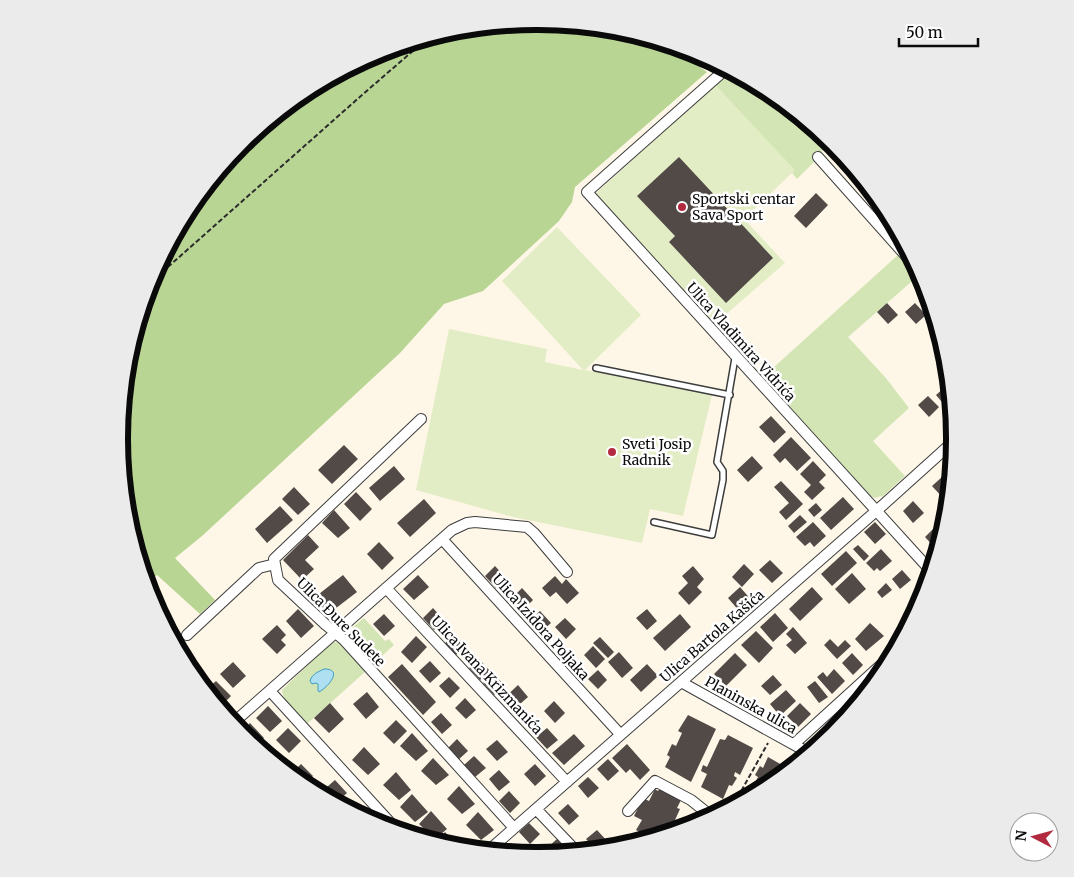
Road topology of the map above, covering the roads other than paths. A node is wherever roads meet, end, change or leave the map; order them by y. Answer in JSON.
{"nodes":[{"id":1,"x":721,"y":74,"type":"edge"},
{"id":2,"x":818,"y":157,"type":"dead end"},
{"id":3,"x":896,"y":243,"type":"edge"},
{"id":4,"x":736,"y":357,"type":"junction"},
{"id":5,"x":596,"y":368,"type":"dead end"},
{"id":6,"x":730,"y":395,"type":"junction"},
{"id":7,"x":421,"y":419,"type":"dead end"},
{"id":8,"x":946,"y":449,"type":"edge"},
{"id":9,"x":876,"y":511,"type":"junction"},
{"id":10,"x":654,"y":522,"type":"dead end"},
{"id":11,"x":442,"y":539,"type":"junction"},
{"id":12,"x":275,"y":564,"type":"junction"},
{"id":13,"x":926,"y":565,"type":"edge"},
{"id":14,"x":567,"y":572,"type":"dead end"},
{"id":15,"x":386,"y":588,"type":"junction"},
{"id":16,"x":335,"y":633,"type":"junction"},
{"id":17,"x":187,"y":635,"type":"dead end"},
{"id":18,"x":869,"y":676,"type":"edge"},
{"id":19,"x":681,"y":682,"type":"junction"},
{"id":20,"x":270,"y":691,"type":"junction"},
{"id":21,"x":239,"y":718,"type":"edge"},
{"id":22,"x":620,"y":734,"type":"junction"},
{"id":23,"x":794,"y":744,"type":"junction"},
{"id":24,"x":802,"y":749,"type":"edge"},
{"id":25,"x":567,"y":782,"type":"junction"},
{"id":26,"x":536,"y":809,"type":"junction"},
{"id":27,"x":628,"y":811,"type":"dead end"},
{"id":28,"x":705,"y":811,"type":"edge"},
{"id":29,"x":386,"y":818,"type":"edge"},
{"id":30,"x":514,"y":828,"type":"junction"},
{"id":31,"x":495,"y":845,"type":"edge"},
{"id":32,"x":571,"y":845,"type":"edge"}],
"edges":[{"from":1,"to":4,"type":"street","name":"Ulica Vladimira Vidrića"},
{"from":2,"to":3,"type":"street"},
{"from":4,"to":6,"type":"lane"},
{"from":4,"to":9,"type":"street","name":"Ulica Vladimira Vidrića"},
{"from":5,"to":6,"type":"lane"},
{"from":6,"to":10,"type":"lane"},
{"from":7,"to":12,"type":"street"},
{"from":8,"to":9,"type":"street","name":"Ulica Bartola Kašića"},
{"from":9,"to":13,"type":"street","name":"Ulica Vladimira Vidrića"},
{"from":9,"to":19,"type":"street","name":"Ulica Bartola Kašića"},
{"from":11,"to":14,"type":"street"},
{"from":11,"to":15,"type":"street"},
{"from":11,"to":22,"type":"street","name":"Ulica Izidora Poljaka"},
{"from":12,"to":16,"type":"street","name":"Ulica Đure Sudete"},
{"from":12,"to":17,"type":"street"},
{"from":15,"to":16,"type":"street"},
{"from":15,"to":25,"type":"street","name":"Ulica Ivana Krizmanića"},
{"from":16,"to":20,"type":"street"},
{"from":16,"to":30,"type":"street","name":"Ulica Đure Sudete"},
{"from":18,"to":23,"type":"street"},
{"from":19,"to":22,"type":"street","name":"Ulica Bartola Kašića"},
{"from":19,"to":23,"type":"street","name":"Planinska ulica"},
{"from":20,"to":21,"type":"street"},
{"from":20,"to":29,"type":"street"},
{"from":22,"to":25,"type":"street","name":"Ulica Bartola Kašića"},
{"from":23,"to":24,"type":"street","name":"Planinska ulica"},
{"from":25,"to":26,"type":"street","name":"Ulica Bartola Kašića"},
{"from":26,"to":30,"type":"street","name":"Ulica Bartola Kašića"},
{"from":26,"to":32,"type":"street"},
{"from":27,"to":28,"type":"street"},
{"from":30,"to":31,"type":"street","name":"Ulica Bartola Kašića"}]}
